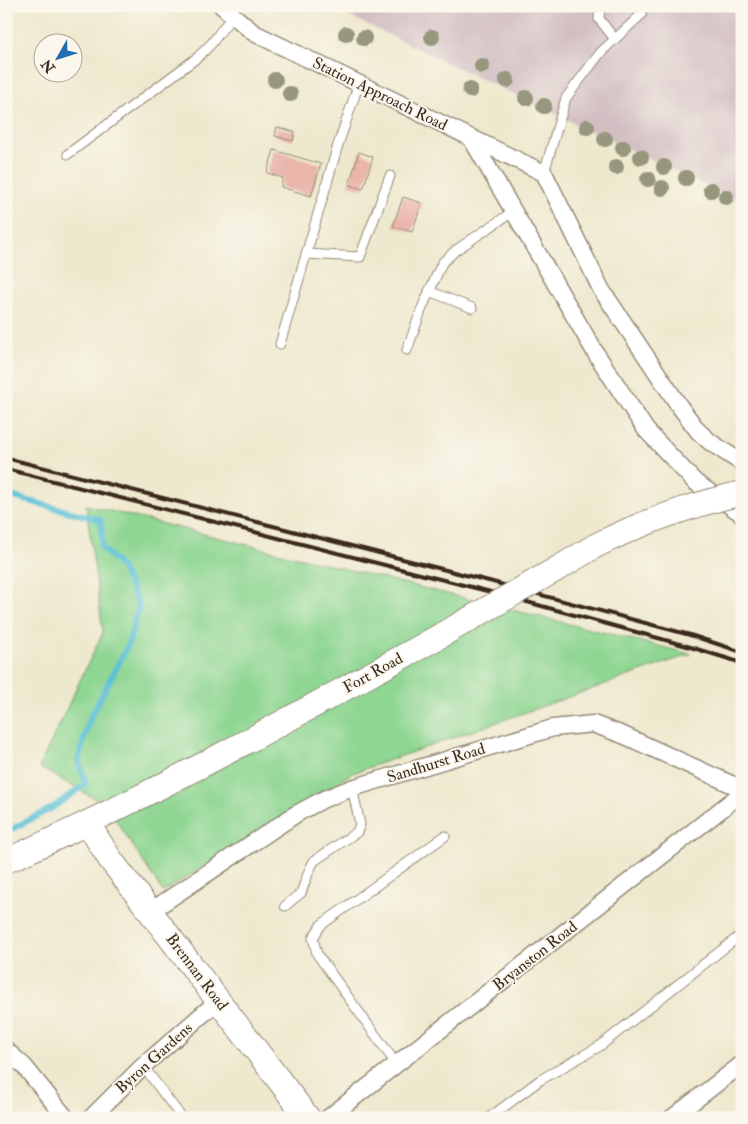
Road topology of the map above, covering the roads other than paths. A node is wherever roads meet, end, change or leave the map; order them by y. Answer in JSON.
{"nodes":[{"id":1,"x":600,"y":6,"type":"edge"},
{"id":2,"x":228,"y":11,"type":"edge"},
{"id":3,"x":642,"y":14,"type":"dead end"},
{"id":4,"x":615,"y":39,"type":"junction"},
{"id":5,"x":359,"y":83,"type":"junction"},
{"id":6,"x":471,"y":138,"type":"junction"},
{"id":7,"x":68,"y":154,"type":"dead end"},
{"id":8,"x":544,"y":173,"type":"junction"},
{"id":9,"x":390,"y":176,"type":"dead end"},
{"id":10,"x":514,"y":211,"type":"junction"},
{"id":11,"x":306,"y":254,"type":"junction"},
{"id":12,"x":429,"y":291,"type":"junction"},
{"id":13,"x":472,"y":308,"type":"dead end"},
{"id":14,"x":280,"y":344,"type":"dead end"},
{"id":15,"x":407,"y":350,"type":"dead end"},
{"id":16,"x":742,"y":463,"type":"edge"},
{"id":17,"x":742,"y":493,"type":"edge"},
{"id":18,"x":742,"y":514,"type":"edge"},
{"id":19,"x":352,"y":788,"type":"junction"},
{"id":20,"x":742,"y":791,"type":"edge"},
{"id":21,"x":88,"y":824,"type":"junction"},
{"id":22,"x":445,"y":836,"type":"dead end"},
{"id":23,"x":6,"y":861,"type":"edge"},
{"id":24,"x":285,"y":906,"type":"dead end"},
{"id":25,"x":150,"y":911,"type":"junction"},
{"id":26,"x":742,"y":934,"type":"edge"},
{"id":27,"x":219,"y":1000,"type":"junction"},
{"id":28,"x":6,"y":1050,"type":"edge"},
{"id":29,"x":742,"y":1064,"type":"edge"},
{"id":30,"x":397,"y":1065,"type":"junction"},
{"id":31,"x":143,"y":1066,"type":"junction"},
{"id":32,"x":66,"y":1118,"type":"edge"},
{"id":33,"x":91,"y":1118,"type":"edge"},
{"id":34,"x":182,"y":1118,"type":"edge"},
{"id":35,"x":308,"y":1118,"type":"edge"},
{"id":36,"x":328,"y":1118,"type":"edge"},
{"id":37,"x":489,"y":1118,"type":"edge"},
{"id":38,"x":672,"y":1118,"type":"edge"}],
"edges":[{"from":1,"to":4,"type":"lane"},
{"from":2,"to":5,"type":"street","name":"Station Approach Road"},
{"from":2,"to":7,"type":"lane"},
{"from":3,"to":4,"type":"lane"},
{"from":4,"to":8,"type":"lane"},
{"from":5,"to":6,"type":"street","name":"Station Approach Road"},
{"from":5,"to":11,"type":"lane"},
{"from":6,"to":8,"type":"street","name":"Station Approach Road"},
{"from":6,"to":10,"type":"street"},
{"from":8,"to":16,"type":"street"},
{"from":9,"to":11,"type":"lane"},
{"from":10,"to":12,"type":"lane"},
{"from":10,"to":18,"type":"street"},
{"from":11,"to":14,"type":"lane"},
{"from":12,"to":13,"type":"lane"},
{"from":12,"to":15,"type":"lane"},
{"from":17,"to":21,"type":"street","name":"Fort Road","bridge":true},
{"from":19,"to":20,"type":"street","name":"Sandhurst Road"},
{"from":19,"to":24,"type":"lane"},
{"from":19,"to":25,"type":"street","name":"Sandhurst Road"},
{"from":20,"to":30,"type":"street","name":"Bryanston Road"},
{"from":21,"to":23,"type":"street","name":"Fort Road"},
{"from":21,"to":25,"type":"street","name":"Brennan Road"},
{"from":22,"to":30,"type":"lane"},
{"from":25,"to":27,"type":"street","name":"Brennan Road"},
{"from":26,"to":37,"type":"lane"},
{"from":27,"to":31,"type":"street","name":"Byron Gardens"},
{"from":27,"to":35,"type":"street","name":"Brennan Road"},
{"from":28,"to":32,"type":"street"},
{"from":29,"to":38,"type":"street"},
{"from":30,"to":36,"type":"street","name":"Bryanston Road"},
{"from":31,"to":33,"type":"street","name":"Byron Gardens"},
{"from":31,"to":34,"type":"lane"}]}
